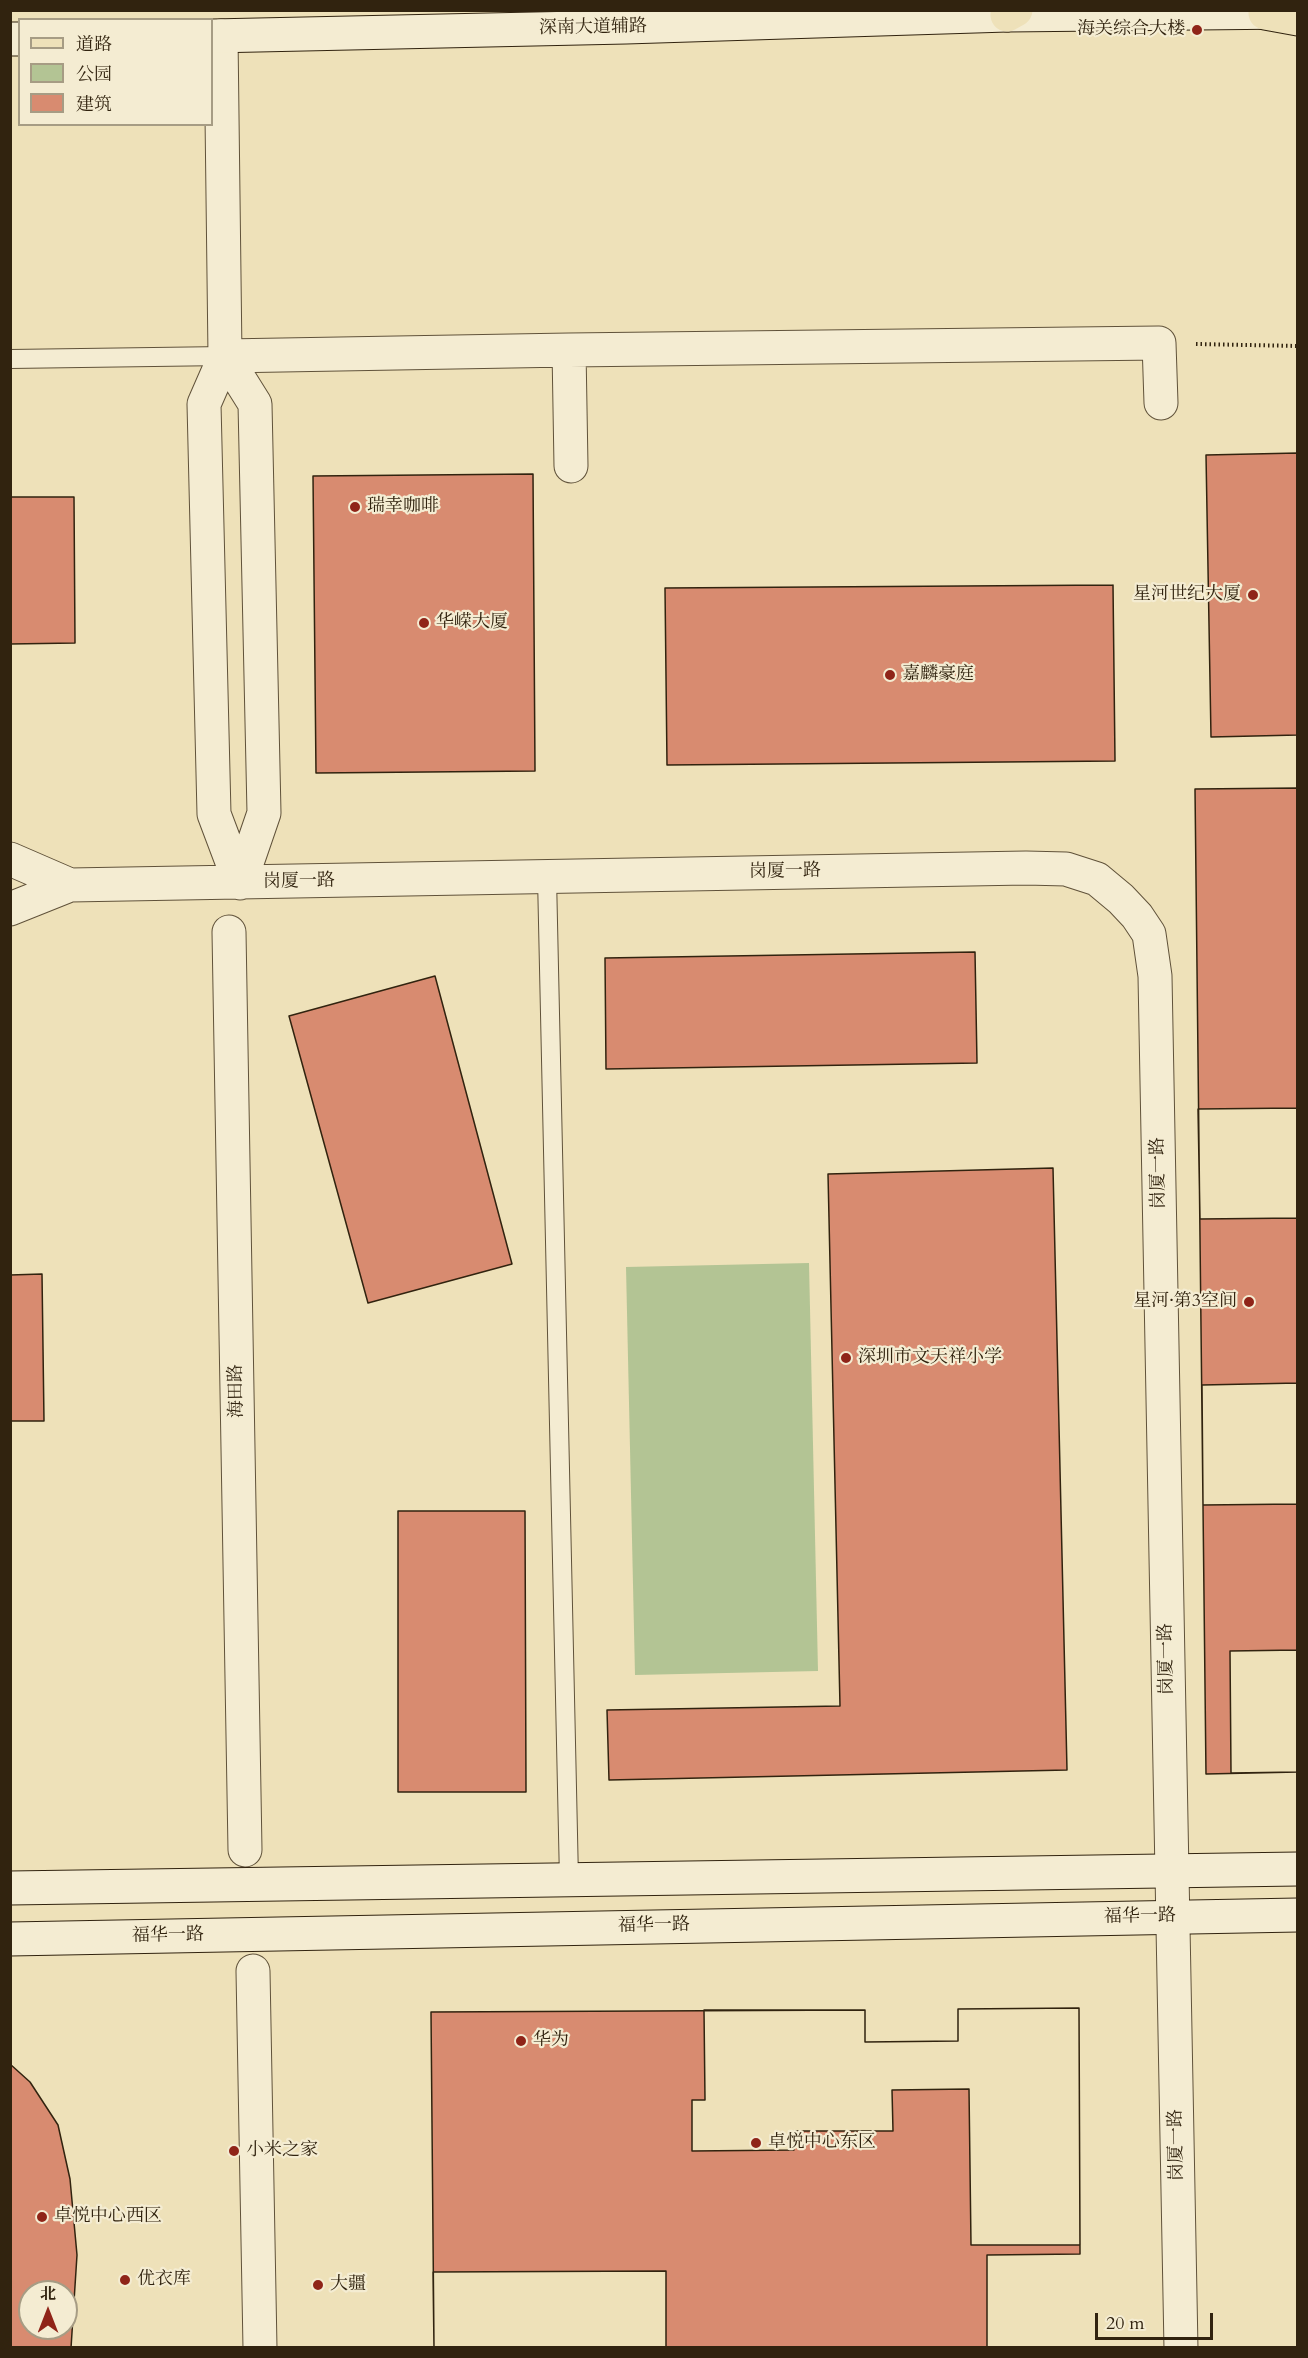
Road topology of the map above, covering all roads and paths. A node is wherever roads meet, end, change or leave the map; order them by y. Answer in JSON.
{"nodes":[{"id":1,"x":1298,"y":12,"type":"edge"},
{"id":2,"x":1011,"y":13,"type":"edge"},
{"id":3,"x":1265,"y":13,"type":"junction"},
{"id":4,"x":1298,"y":18,"type":"edge"},
{"id":5,"x":216,"y":36,"type":"edge"},
{"id":6,"x":1159,"y":343,"type":"junction"},
{"id":7,"x":1298,"y":346,"type":"edge"},
{"id":8,"x":569,"y":350,"type":"junction"},
{"id":9,"x":225,"y":356,"type":"junction"},
{"id":10,"x":10,"y":359,"type":"edge"},
{"id":11,"x":1161,"y":403,"type":"dead end"},
{"id":12,"x":571,"y":466,"type":"dead end"},
{"id":13,"x":10,"y":859,"type":"edge"},
{"id":14,"x":547,"y":877,"type":"junction"},
{"id":15,"x":240,"y":883,"type":"junction"},
{"id":16,"x":70,"y":885,"type":"junction"},
{"id":17,"x":10,"y":909,"type":"edge"},
{"id":18,"x":229,"y":932,"type":"dead end"},
{"id":19,"x":245,"y":1850,"type":"dead end"},
{"id":20,"x":1298,"y":1869,"type":"edge"},
{"id":21,"x":1172,"y":1870,"type":"junction"},
{"id":22,"x":569,"y":1879,"type":"junction"},
{"id":23,"x":10,"y":1888,"type":"edge"},
{"id":24,"x":1298,"y":1915,"type":"edge"},
{"id":25,"x":1172,"y":1917,"type":"junction"},
{"id":26,"x":10,"y":1939,"type":"edge"},
{"id":27,"x":253,"y":1971,"type":"dead end"},
{"id":28,"x":260,"y":2348,"type":"edge"},
{"id":29,"x":1180,"y":2348,"type":"edge"}],
"edges":[{"from":1,"to":3,"type":"street","name":"深南大道辅路"},
{"from":2,"to":3,"type":"street","name":"深南大道辅路"},
{"from":2,"to":5,"type":"street","name":"深南大道辅路"},
{"from":3,"to":4,"type":"main road"},
{"from":5,"to":9,"type":"street"},
{"from":6,"to":7,"type":"path"},
{"from":6,"to":8,"type":"street"},
{"from":6,"to":11,"type":"street"},
{"from":8,"to":9,"type":"street"},
{"from":8,"to":12,"type":"street"},
{"from":9,"to":10,"type":"lane"},
{"from":9,"to":15,"type":"street","name":"岗厦一路"},
{"from":9,"to":15,"type":"street","name":"岗厦一路"},
{"from":13,"to":16,"type":"street"},
{"from":14,"to":15,"type":"street","name":"岗厦一路"},
{"from":14,"to":21,"type":"street","name":"岗厦一路"},
{"from":14,"to":22,"type":"lane"},
{"from":15,"to":16,"type":"street"},
{"from":16,"to":17,"type":"street"},
{"from":18,"to":19,"type":"street","name":"海田路"},
{"from":20,"to":21,"type":"street"},
{"from":21,"to":22,"type":"street"},
{"from":21,"to":25,"type":"street","name":"岗厦一路"},
{"from":22,"to":23,"type":"street"},
{"from":24,"to":25,"type":"street","name":"福华一路"},
{"from":25,"to":26,"type":"street","name":"福华一路"},
{"from":25,"to":29,"type":"street","name":"岗厦一路"},
{"from":27,"to":28,"type":"street"}]}
